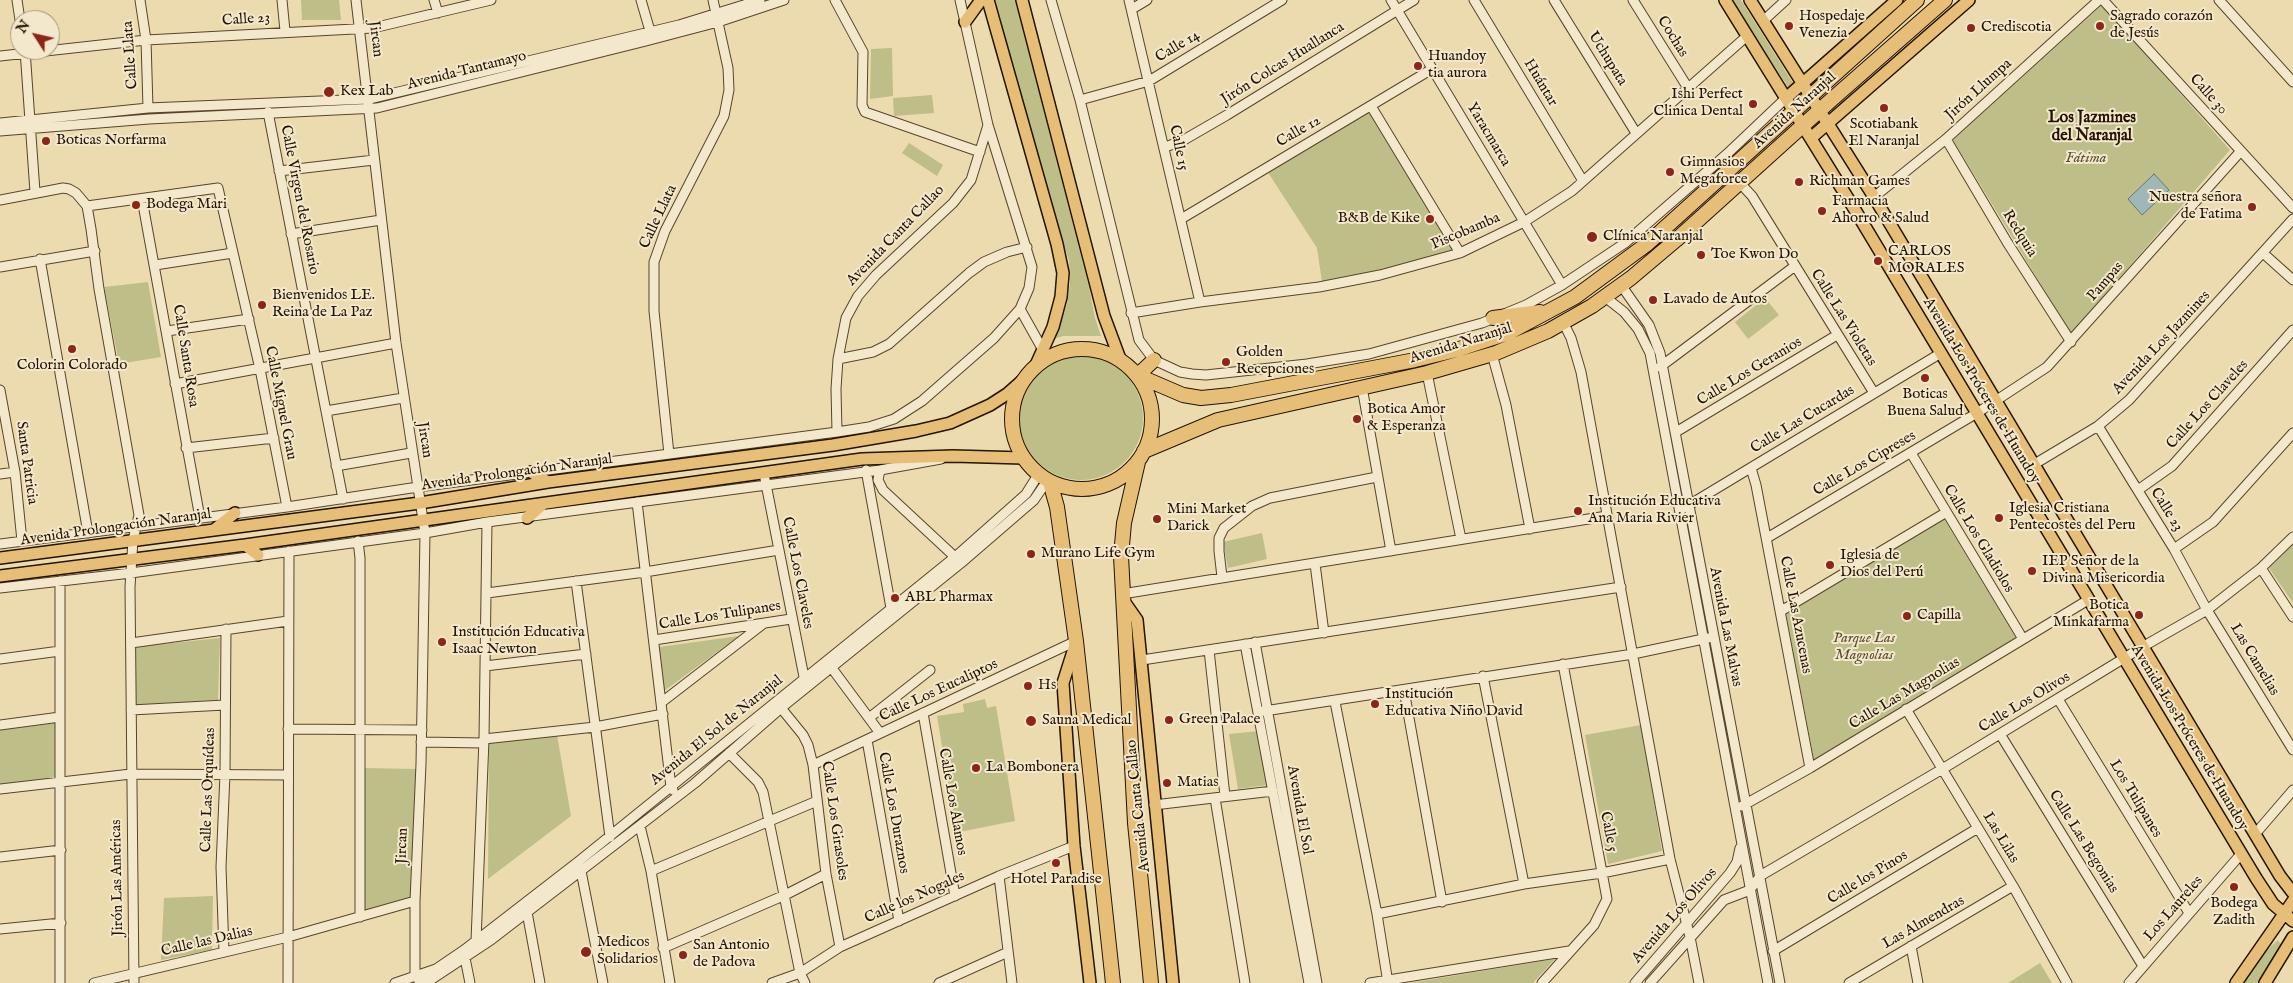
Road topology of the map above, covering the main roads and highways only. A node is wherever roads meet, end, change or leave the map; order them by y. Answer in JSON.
{"nodes":[{"id":1,"x":981,"y":0,"type":"edge"},
{"id":2,"x":988,"y":0,"type":"edge"},
{"id":3,"x":1022,"y":0,"type":"edge"},
{"id":4,"x":1725,"y":0,"type":"edge"},
{"id":5,"x":1750,"y":0,"type":"edge"},
{"id":6,"x":1897,"y":0,"type":"edge"},
{"id":7,"x":1917,"y":0,"type":"edge"},
{"id":8,"x":1945,"y":0,"type":"edge"},
{"id":9,"x":1969,"y":0,"type":"edge"},
{"id":10,"x":965,"y":22,"type":"road end"},
{"id":11,"x":1803,"y":84,"type":"junction"},
{"id":12,"x":1811,"y":97,"type":"junction"},
{"id":13,"x":1786,"y":98,"type":"junction"},
{"id":14,"x":1819,"y":110,"type":"junction"},
{"id":15,"x":1795,"y":112,"type":"junction"},
{"id":16,"x":1828,"y":124,"type":"junction"},
{"id":17,"x":1804,"y":126,"type":"junction"},
{"id":18,"x":1811,"y":138,"type":"junction"},
{"id":19,"x":1548,"y":312,"type":"junction"},
{"id":20,"x":1493,"y":318,"type":"road end"},
{"id":21,"x":1120,"y":359,"type":"junction"},
{"id":22,"x":1154,"y":360,"type":"road end"},
{"id":23,"x":1035,"y":367,"type":"junction"},
{"id":24,"x":1140,"y":376,"type":"junction"},
{"id":25,"x":1024,"y":378,"type":"junction"},
{"id":26,"x":1141,"y":456,"type":"junction"},
{"id":27,"x":1023,"y":458,"type":"junction"},
{"id":28,"x":531,"y":472,"type":"road end"},
{"id":29,"x":1045,"y":479,"type":"junction"},
{"id":30,"x":548,"y":482,"type":"junction"},
{"id":31,"x":542,"y":504,"type":"junction"},
{"id":32,"x":235,"y":513,"type":"road end"},
{"id":33,"x":528,"y":518,"type":"road end"},
{"id":34,"x":214,"y":530,"type":"junction"},
{"id":35,"x":245,"y":545,"type":"junction"},
{"id":36,"x":258,"y":555,"type":"road end"},
{"id":37,"x":0,"y":558,"type":"edge"},
{"id":38,"x":0,"y":576,"type":"edge"},
{"id":39,"x":1123,"y":597,"type":"junction"},
{"id":40,"x":1076,"y":641,"type":"junction"},
{"id":41,"x":2293,"y":892,"type":"edge"},
{"id":42,"x":2293,"y":902,"type":"edge"},
{"id":43,"x":2283,"y":913,"type":"junction"},
{"id":44,"x":2293,"y":921,"type":"edge"},
{"id":45,"x":2293,"y":937,"type":"edge"},
{"id":46,"x":1090,"y":983,"type":"edge"},
{"id":47,"x":1114,"y":983,"type":"edge"},
{"id":48,"x":1151,"y":983,"type":"edge"},
{"id":49,"x":1173,"y":983,"type":"edge"},
{"id":50,"x":2236,"y":983,"type":"edge"},
{"id":51,"x":2265,"y":983,"type":"edge"}],
"edges":[{"from":1,"to":10,"type":"main road"},
{"from":2,"to":23,"type":"main road"},
{"from":3,"to":21,"type":"main road"},
{"from":4,"to":13,"type":"main road","name":"Avenida Los Próceres de Huandoy"},
{"from":5,"to":11,"type":"main road","name":"Avenida Los Próceres de Huandoy"},
{"from":6,"to":11,"type":"main road","name":"Avenida Naranjal"},
{"from":7,"to":12,"type":"highway","name":"Avenida Naranjal"},
{"from":8,"to":14,"type":"highway","name":"Avenida Naranjal"},
{"from":9,"to":16,"type":"main road","name":"Avenida Naranjal"},
{"from":11,"to":12,"type":"main road","name":"Avenida Los Próceres de Huandoy"},
{"from":11,"to":13,"type":"main road","name":"Avenida Naranjal"},
{"from":12,"to":14,"type":"main road","name":"Avenida Los Próceres de Huandoy"},
{"from":12,"to":15,"type":"highway","name":"Avenida Naranjal"},
{"from":13,"to":15,"type":"main road","name":"Avenida Los Próceres de Huandoy"},
{"from":14,"to":16,"type":"main road","name":"Avenida Los Próceres de Huandoy"},
{"from":14,"to":17,"type":"highway","name":"Avenida Naranjal"},
{"from":15,"to":17,"type":"main road","name":"Avenida Los Próceres de Huandoy"},
{"from":15,"to":19,"type":"highway","name":"Avenida Naranjal"},
{"from":16,"to":18,"type":"main road","name":"Avenida Naranjal"},
{"from":16,"to":41,"type":"main road","name":"Avenida Los Próceres de Huandoy"},
{"from":17,"to":18,"type":"main road","name":"Avenida Los Próceres de Huandoy"},
{"from":17,"to":26,"type":"highway","name":"Avenida Naranjal"},
{"from":18,"to":43,"type":"main road","name":"Avenida Los Próceres de Huandoy"},
{"from":19,"to":20,"type":"highway"},
{"from":19,"to":24,"type":"highway","name":"Avenida Naranjal"},
{"from":21,"to":23,"type":"highway"},
{"from":21,"to":24,"type":"highway"},
{"from":22,"to":24,"type":"highway"},
{"from":23,"to":25,"type":"highway"},
{"from":24,"to":26,"type":"highway"},
{"from":25,"to":27,"type":"highway"},
{"from":25,"to":30,"type":"main road","name":"Avenida Prolongación Naranjal"},
{"from":26,"to":29,"type":"highway"},
{"from":26,"to":39,"type":"highway","name":"Avenida Canta Callao"},
{"from":27,"to":29,"type":"highway"},
{"from":27,"to":31,"type":"main road","name":"Avenida Prolongación Naranjal"},
{"from":28,"to":30,"type":"main road"},
{"from":29,"to":40,"type":"highway"},
{"from":30,"to":34,"type":"main road","name":"Avenida Prolongación Naranjal"},
{"from":31,"to":33,"type":"main road"},
{"from":31,"to":35,"type":"main road","name":"Avenida Prolongación Naranjal"},
{"from":32,"to":34,"type":"main road"},
{"from":34,"to":37,"type":"main road","name":"Avenida Prolongación Naranjal"},
{"from":35,"to":36,"type":"main road"},
{"from":35,"to":38,"type":"main road","name":"Avenida Prolongación Naranjal"},
{"from":39,"to":48,"type":"highway","name":"Avenida Canta Callao"},
{"from":39,"to":49,"type":"main road","name":"Avenida Canta Callao"},
{"from":40,"to":46,"type":"main road"},
{"from":40,"to":47,"type":"highway"},
{"from":42,"to":43,"type":"main road"},
{"from":43,"to":44,"type":"main road","name":"Avenida Los Próceres de Huandoy"},
{"from":43,"to":50,"type":"main road"},
{"from":45,"to":51,"type":"main road"}]}
